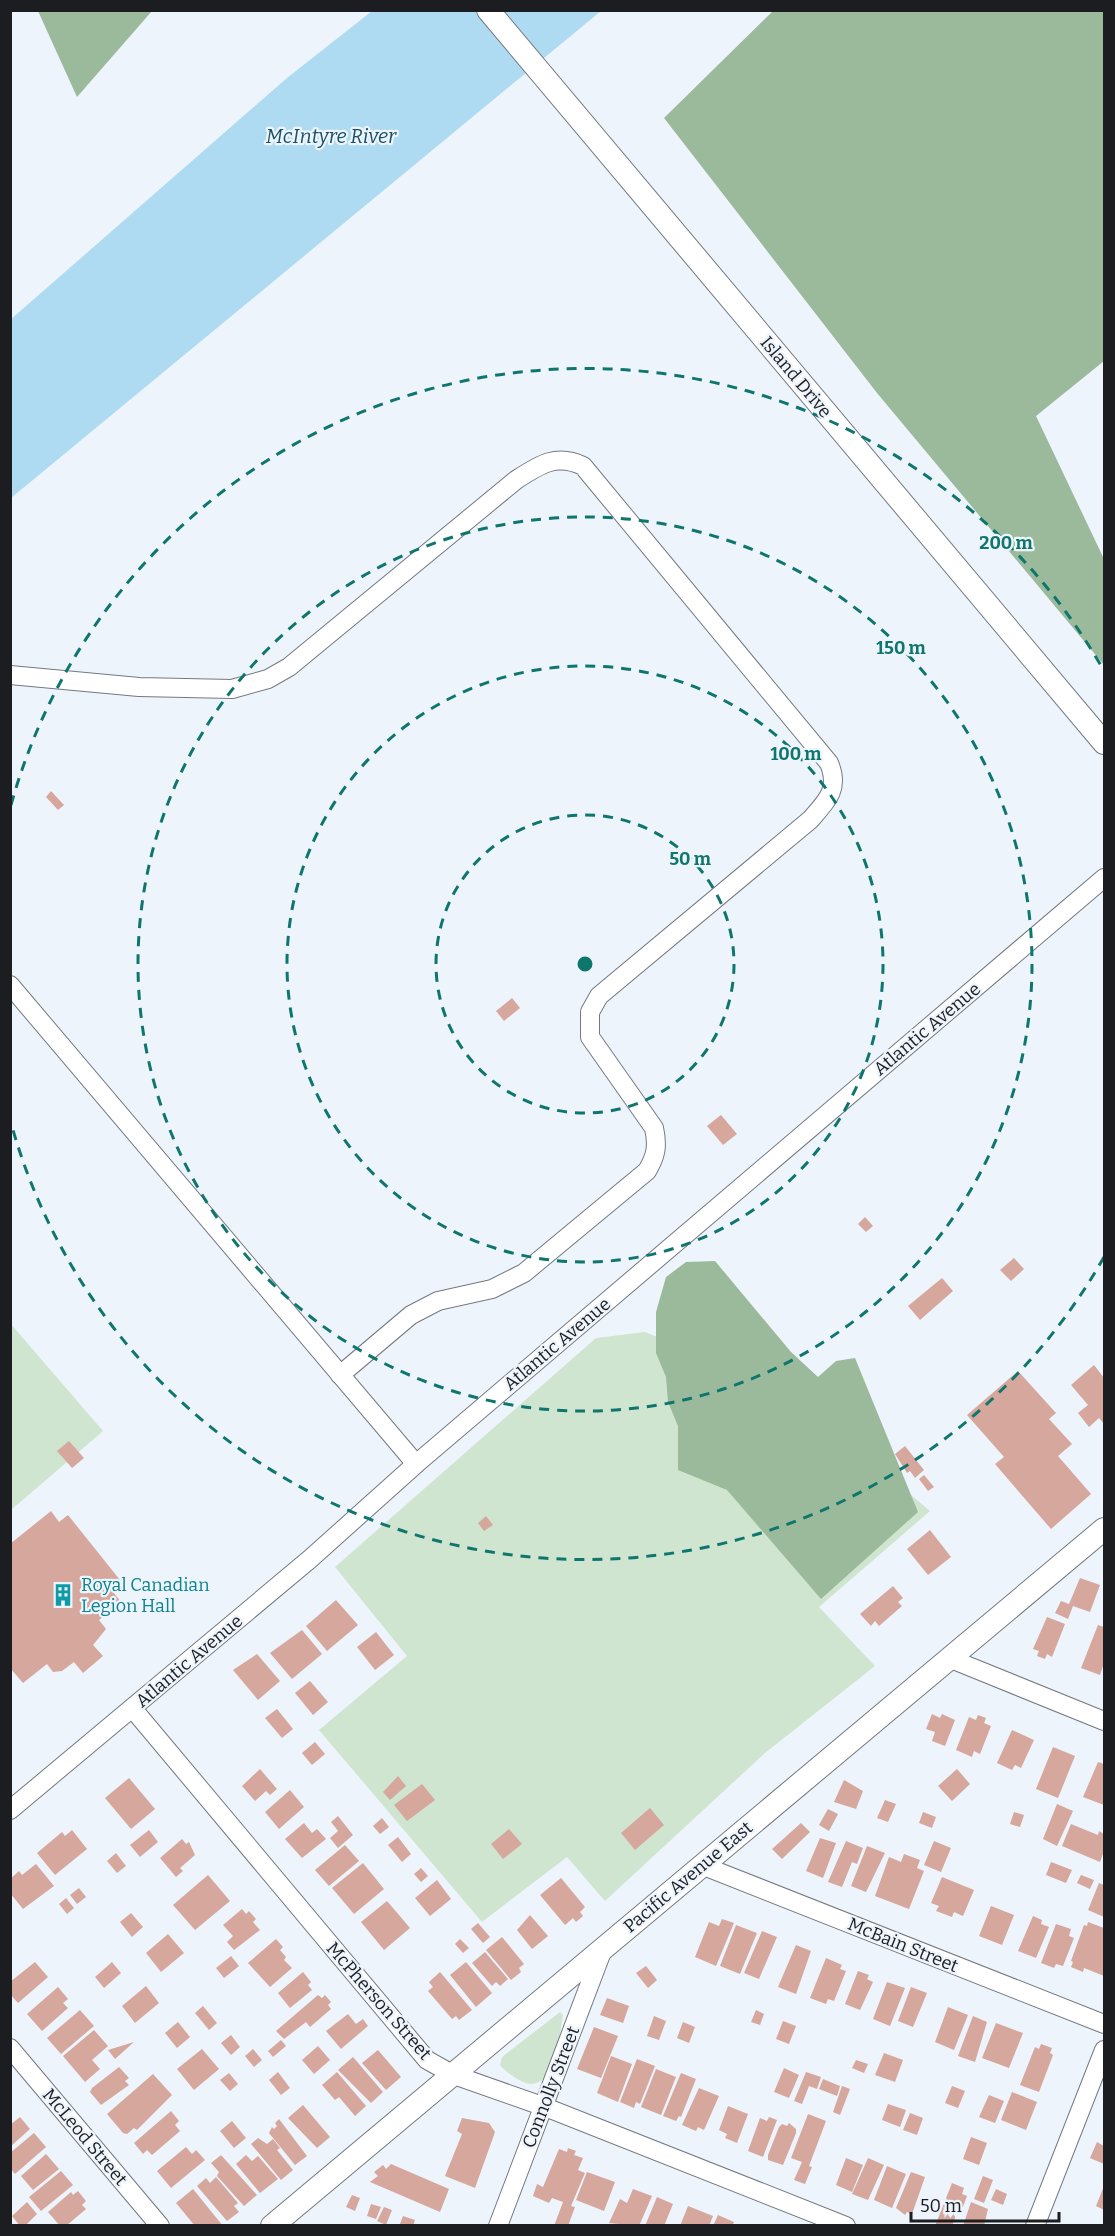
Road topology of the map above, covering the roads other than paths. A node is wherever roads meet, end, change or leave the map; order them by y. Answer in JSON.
{"nodes":[{"id":1,"x":488,"y":10,"type":"edge"},
{"id":2,"x":10,"y":675,"type":"edge"},
{"id":3,"x":1104,"y":743,"type":"edge"},
{"id":4,"x":1104,"y":878,"type":"edge"},
{"id":5,"x":10,"y":985,"type":"edge"},
{"id":6,"x":340,"y":1375,"type":"junction"},
{"id":7,"x":416,"y":1464,"type":"junction"},
{"id":8,"x":1104,"y":1529,"type":"edge"},
{"id":9,"x":951,"y":1659,"type":"junction"},
{"id":10,"x":133,"y":1709,"type":"junction"},
{"id":11,"x":1104,"y":1721,"type":"edge"},
{"id":12,"x":10,"y":1810,"type":"edge"},
{"id":13,"x":701,"y":1865,"type":"junction"},
{"id":14,"x":603,"y":1949,"type":"junction"},
{"id":15,"x":1104,"y":2024,"type":"edge"},
{"id":16,"x":10,"y":2048,"type":"edge"},
{"id":17,"x":1104,"y":2050,"type":"edge"},
{"id":18,"x":454,"y":2075,"type":"junction"},
{"id":19,"x":545,"y":2107,"type":"junction"},
{"id":20,"x":160,"y":2226,"type":"edge"},
{"id":21,"x":272,"y":2226,"type":"edge"},
{"id":22,"x":498,"y":2226,"type":"edge"},
{"id":23,"x":846,"y":2226,"type":"edge"},
{"id":24,"x":1035,"y":2226,"type":"edge"}],
"edges":[{"from":1,"to":3,"type":"street","name":"Island Drive"},
{"from":2,"to":6,"type":"street"},
{"from":4,"to":7,"type":"street","name":"Atlantic Avenue"},
{"from":5,"to":6,"type":"street"},
{"from":6,"to":7,"type":"street"},
{"from":7,"to":10,"type":"street","name":"Atlantic Avenue"},
{"from":8,"to":9,"type":"street","name":"Pacific Avenue East"},
{"from":9,"to":11,"type":"street"},
{"from":9,"to":13,"type":"street","name":"Pacific Avenue East"},
{"from":10,"to":12,"type":"street","name":"Atlantic Avenue"},
{"from":10,"to":18,"type":"street","name":"McPherson Street"},
{"from":13,"to":14,"type":"street","name":"Pacific Avenue East"},
{"from":13,"to":15,"type":"street","name":"McBain Street"},
{"from":14,"to":18,"type":"street","name":"Pacific Avenue East"},
{"from":14,"to":19,"type":"street","name":"Connolly Street"},
{"from":16,"to":20,"type":"street","name":"McLeod Street"},
{"from":17,"to":24,"type":"street"},
{"from":18,"to":19,"type":"street","name":"McPherson Street"},
{"from":18,"to":21,"type":"street","name":"Pacific Avenue East"},
{"from":19,"to":22,"type":"street","name":"Connolly Street"},
{"from":19,"to":23,"type":"street","name":"McPherson Street"}]}
